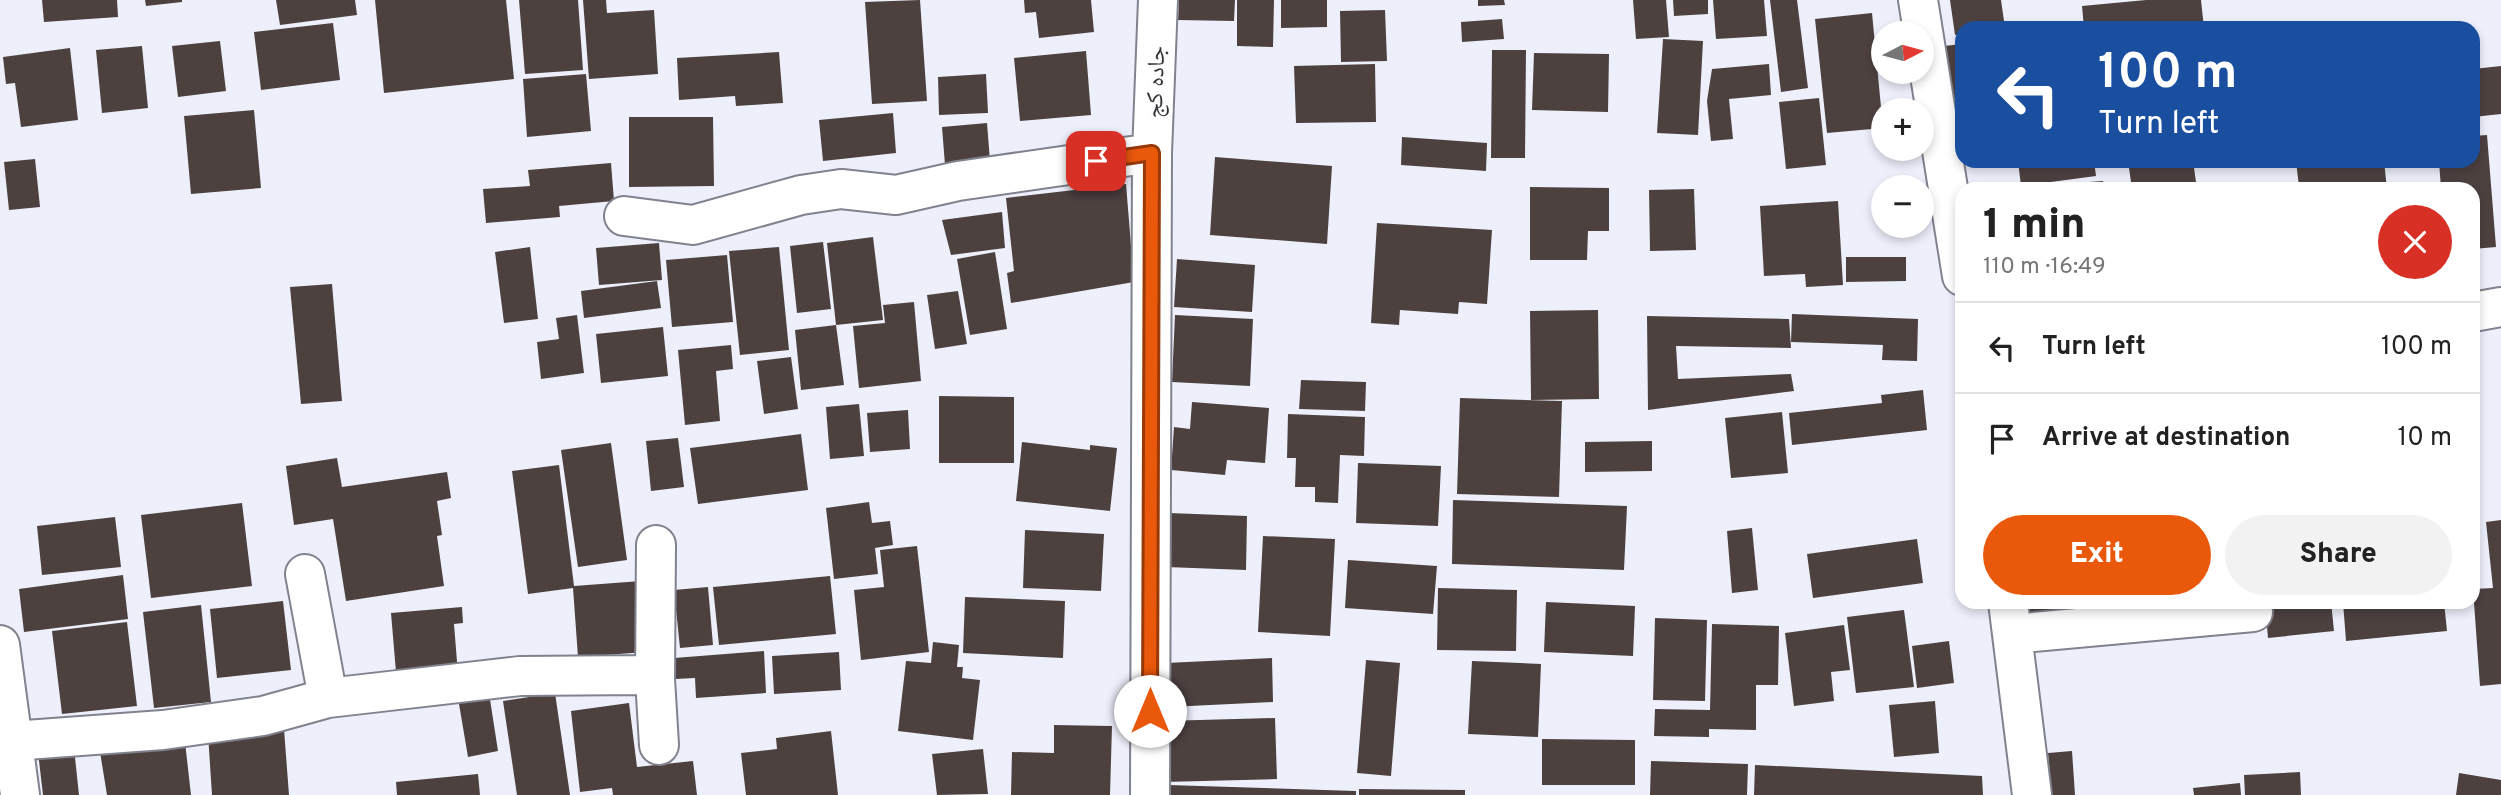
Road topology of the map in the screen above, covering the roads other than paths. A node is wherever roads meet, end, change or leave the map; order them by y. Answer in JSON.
{"nodes":[{"id":1,"x":1158,"y":0,"type":"edge"},
{"id":2,"x":1918,"y":0,"type":"edge"},
{"id":3,"x":1152,"y":153,"type":"junction"},
{"id":4,"x":624,"y":216,"type":"dead end"},
{"id":5,"x":1955,"y":232,"type":"edge"},
{"id":6,"x":2501,"y":307,"type":"edge"},
{"id":7,"x":2480,"y":311,"type":"edge"},
{"id":8,"x":656,"y":545,"type":"dead end"},
{"id":9,"x":305,"y":574,"type":"dead end"},
{"id":10,"x":2253,"y":612,"type":"dead end"},
{"id":11,"x":2010,"y":618,"type":"edge"},
{"id":12,"x":0,"y":645,"type":"edge"},
{"id":13,"x":655,"y":680,"type":"junction"},
{"id":14,"x":328,"y":698,"type":"junction"},
{"id":15,"x":12,"y":741,"type":"junction"},
{"id":16,"x":659,"y":745,"type":"dead end"},
{"id":17,"x":20,"y":795,"type":"edge"},
{"id":18,"x":1150,"y":795,"type":"edge"},
{"id":19,"x":2032,"y":795,"type":"edge"}],
"edges":[{"from":1,"to":3,"type":"street","name":"جاده کج"},
{"from":2,"to":5,"type":"street"},
{"from":3,"to":4,"type":"street"},
{"from":3,"to":18,"type":"street","name":"جاده کج"},
{"from":6,"to":7,"type":"street"},
{"from":8,"to":13,"type":"street"},
{"from":9,"to":14,"type":"street"},
{"from":10,"to":11,"type":"street"},
{"from":11,"to":19,"type":"street"},
{"from":12,"to":15,"type":"street"},
{"from":13,"to":14,"type":"street"},
{"from":13,"to":16,"type":"street"},
{"from":14,"to":15,"type":"street"},
{"from":15,"to":17,"type":"street"}]}
